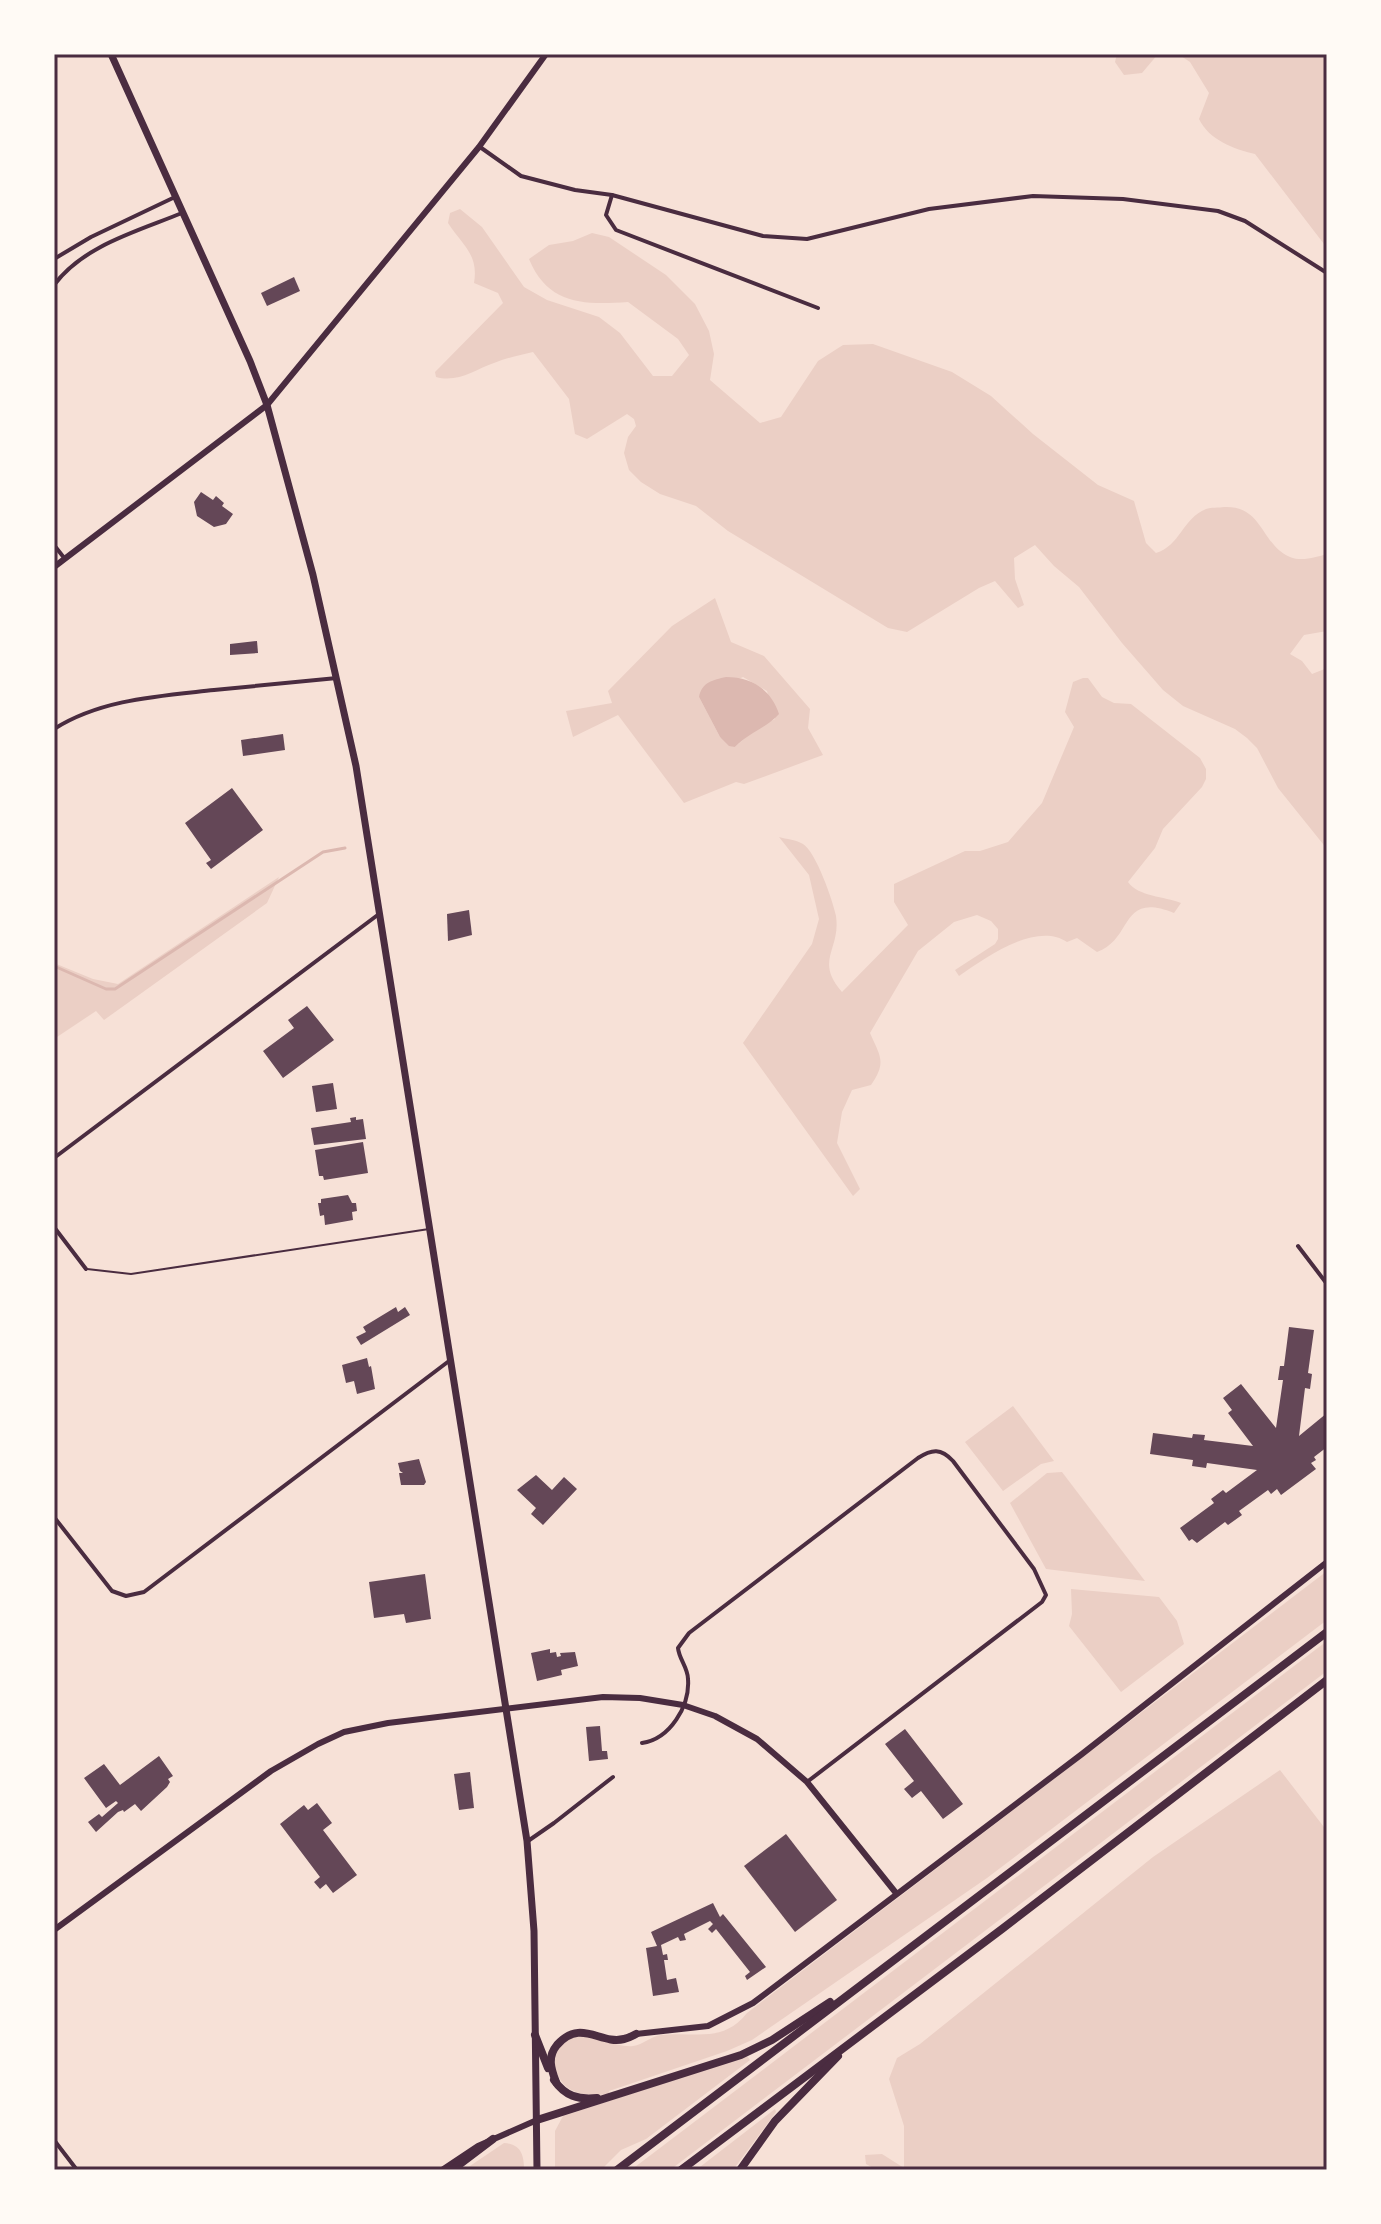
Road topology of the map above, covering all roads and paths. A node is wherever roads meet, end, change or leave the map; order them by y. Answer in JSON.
{"nodes":[{"id":1,"x":111,"y":54,"type":"edge"},
{"id":2,"x":546,"y":54,"type":"edge"},
{"id":3,"x":479,"y":147,"type":"junction"},
{"id":4,"x":612,"y":195,"type":"junction"},
{"id":5,"x":175,"y":197,"type":"junction"},
{"id":6,"x":182,"y":213,"type":"junction"},
{"id":7,"x":66,"y":251,"type":"junction"},
{"id":8,"x":54,"y":259,"type":"edge"},
{"id":9,"x":75,"y":262,"type":"junction"},
{"id":10,"x":1327,"y":273,"type":"edge"},
{"id":11,"x":54,"y":285,"type":"edge"},
{"id":12,"x":818,"y":308,"type":"dead end"},
{"id":13,"x":267,"y":405,"type":"junction"},
{"id":14,"x":54,"y":545,"type":"edge"},
{"id":15,"x":65,"y":559,"type":"junction"},
{"id":16,"x":54,"y":567,"type":"edge"},
{"id":17,"x":337,"y":678,"type":"junction"},
{"id":18,"x":54,"y":729,"type":"edge"},
{"id":19,"x":380,"y":913,"type":"junction"},
{"id":20,"x":54,"y":1158,"type":"edge"},
{"id":21,"x":54,"y":1227,"type":"edge"},
{"id":22,"x":430,"y":1229,"type":"junction"},
{"id":23,"x":1298,"y":1246,"type":"dead end"},
{"id":24,"x":86,"y":1269,"type":"joint"},
{"id":25,"x":1327,"y":1284,"type":"edge"},
{"id":26,"x":449,"y":1361,"type":"junction"},
{"id":27,"x":54,"y":1517,"type":"edge"},
{"id":28,"x":1327,"y":1562,"type":"edge"},
{"id":29,"x":1327,"y":1632,"type":"edge"},
{"id":30,"x":1327,"y":1680,"type":"edge"},
{"id":31,"x":683,"y":1705,"type":"junction"},
{"id":32,"x":506,"y":1707,"type":"junction"},
{"id":33,"x":642,"y":1743,"type":"dead end"},
{"id":34,"x":613,"y":1777,"type":"dead end"},
{"id":35,"x":807,"y":1782,"type":"junction"},
{"id":36,"x":527,"y":1841,"type":"junction"},
{"id":37,"x":896,"y":1893,"type":"junction"},
{"id":38,"x":54,"y":1930,"type":"edge"},
{"id":39,"x":910,"y":1948,"type":"junction"},
{"id":40,"x":636,"y":2034,"type":"joint"},
{"id":41,"x":535,"y":2035,"type":"junction"},
{"id":42,"x":851,"y":2041,"type":"junction"},
{"id":43,"x":556,"y":2082,"type":"junction"},
{"id":44,"x":614,"y":2096,"type":"junction"},
{"id":45,"x":537,"y":2120,"type":"junction"},
{"id":46,"x":493,"y":2139,"type":"junction"},
{"id":47,"x":54,"y":2140,"type":"edge"},
{"id":48,"x":77,"y":2170,"type":"edge"},
{"id":49,"x":442,"y":2170,"type":"edge"},
{"id":50,"x":452,"y":2170,"type":"edge"},
{"id":51,"x":537,"y":2170,"type":"edge"},
{"id":52,"x":617,"y":2170,"type":"edge"},
{"id":53,"x":681,"y":2170,"type":"edge"},
{"id":54,"x":740,"y":2170,"type":"edge"}],
"edges":[{"from":1,"to":5,"type":"main road"},
{"from":2,"to":3,"type":"street"},
{"from":3,"to":4,"type":"street"},
{"from":3,"to":13,"type":"street"},
{"from":4,"to":10,"type":"street"},
{"from":4,"to":12,"type":"street"},
{"from":5,"to":6,"type":"main road"},
{"from":5,"to":7,"type":"street"},
{"from":6,"to":9,"type":"street"},
{"from":6,"to":13,"type":"main road"},
{"from":7,"to":8,"type":"street"},
{"from":7,"to":9,"type":"street"},
{"from":9,"to":11,"type":"street"},
{"from":13,"to":15,"type":"street"},
{"from":13,"to":17,"type":"main road"},
{"from":14,"to":15,"type":"street"},
{"from":15,"to":16,"type":"street"},
{"from":17,"to":18,"type":"street"},
{"from":17,"to":19,"type":"main road"},
{"from":19,"to":20,"type":"street"},
{"from":19,"to":22,"type":"main road"},
{"from":21,"to":24,"type":"street"},
{"from":22,"to":24,"type":"lane"},
{"from":22,"to":26,"type":"main road"},
{"from":23,"to":25,"type":"street"},
{"from":26,"to":27,"type":"street"},
{"from":26,"to":32,"type":"main road"},
{"from":28,"to":37,"type":"street"},
{"from":29,"to":39,"type":"highway"},
{"from":30,"to":42,"type":"highway"},
{"from":31,"to":32,"type":"street"},
{"from":31,"to":33,"type":"street"},
{"from":31,"to":35,"type":"street"},
{"from":31,"to":35,"type":"street"},
{"from":32,"to":36,"type":"main road"},
{"from":32,"to":38,"type":"street"},
{"from":34,"to":36,"type":"street"},
{"from":35,"to":37,"type":"street"},
{"from":36,"to":41,"type":"main road"},
{"from":37,"to":40,"type":"street"},
{"from":39,"to":44,"type":"highway"},
{"from":39,"to":52,"type":"highway"},
{"from":40,"to":43,"type":"highway"},
{"from":41,"to":43,"type":"highway"},
{"from":41,"to":45,"type":"main road"},
{"from":42,"to":53,"type":"highway"},
{"from":42,"to":54,"type":"highway"},
{"from":43,"to":44,"type":"highway"},
{"from":44,"to":45,"type":"highway"},
{"from":45,"to":46,"type":"street"},
{"from":45,"to":51,"type":"main road"},
{"from":46,"to":49,"type":"street"},
{"from":46,"to":50,"type":"highway"},
{"from":47,"to":48,"type":"street"}]}
